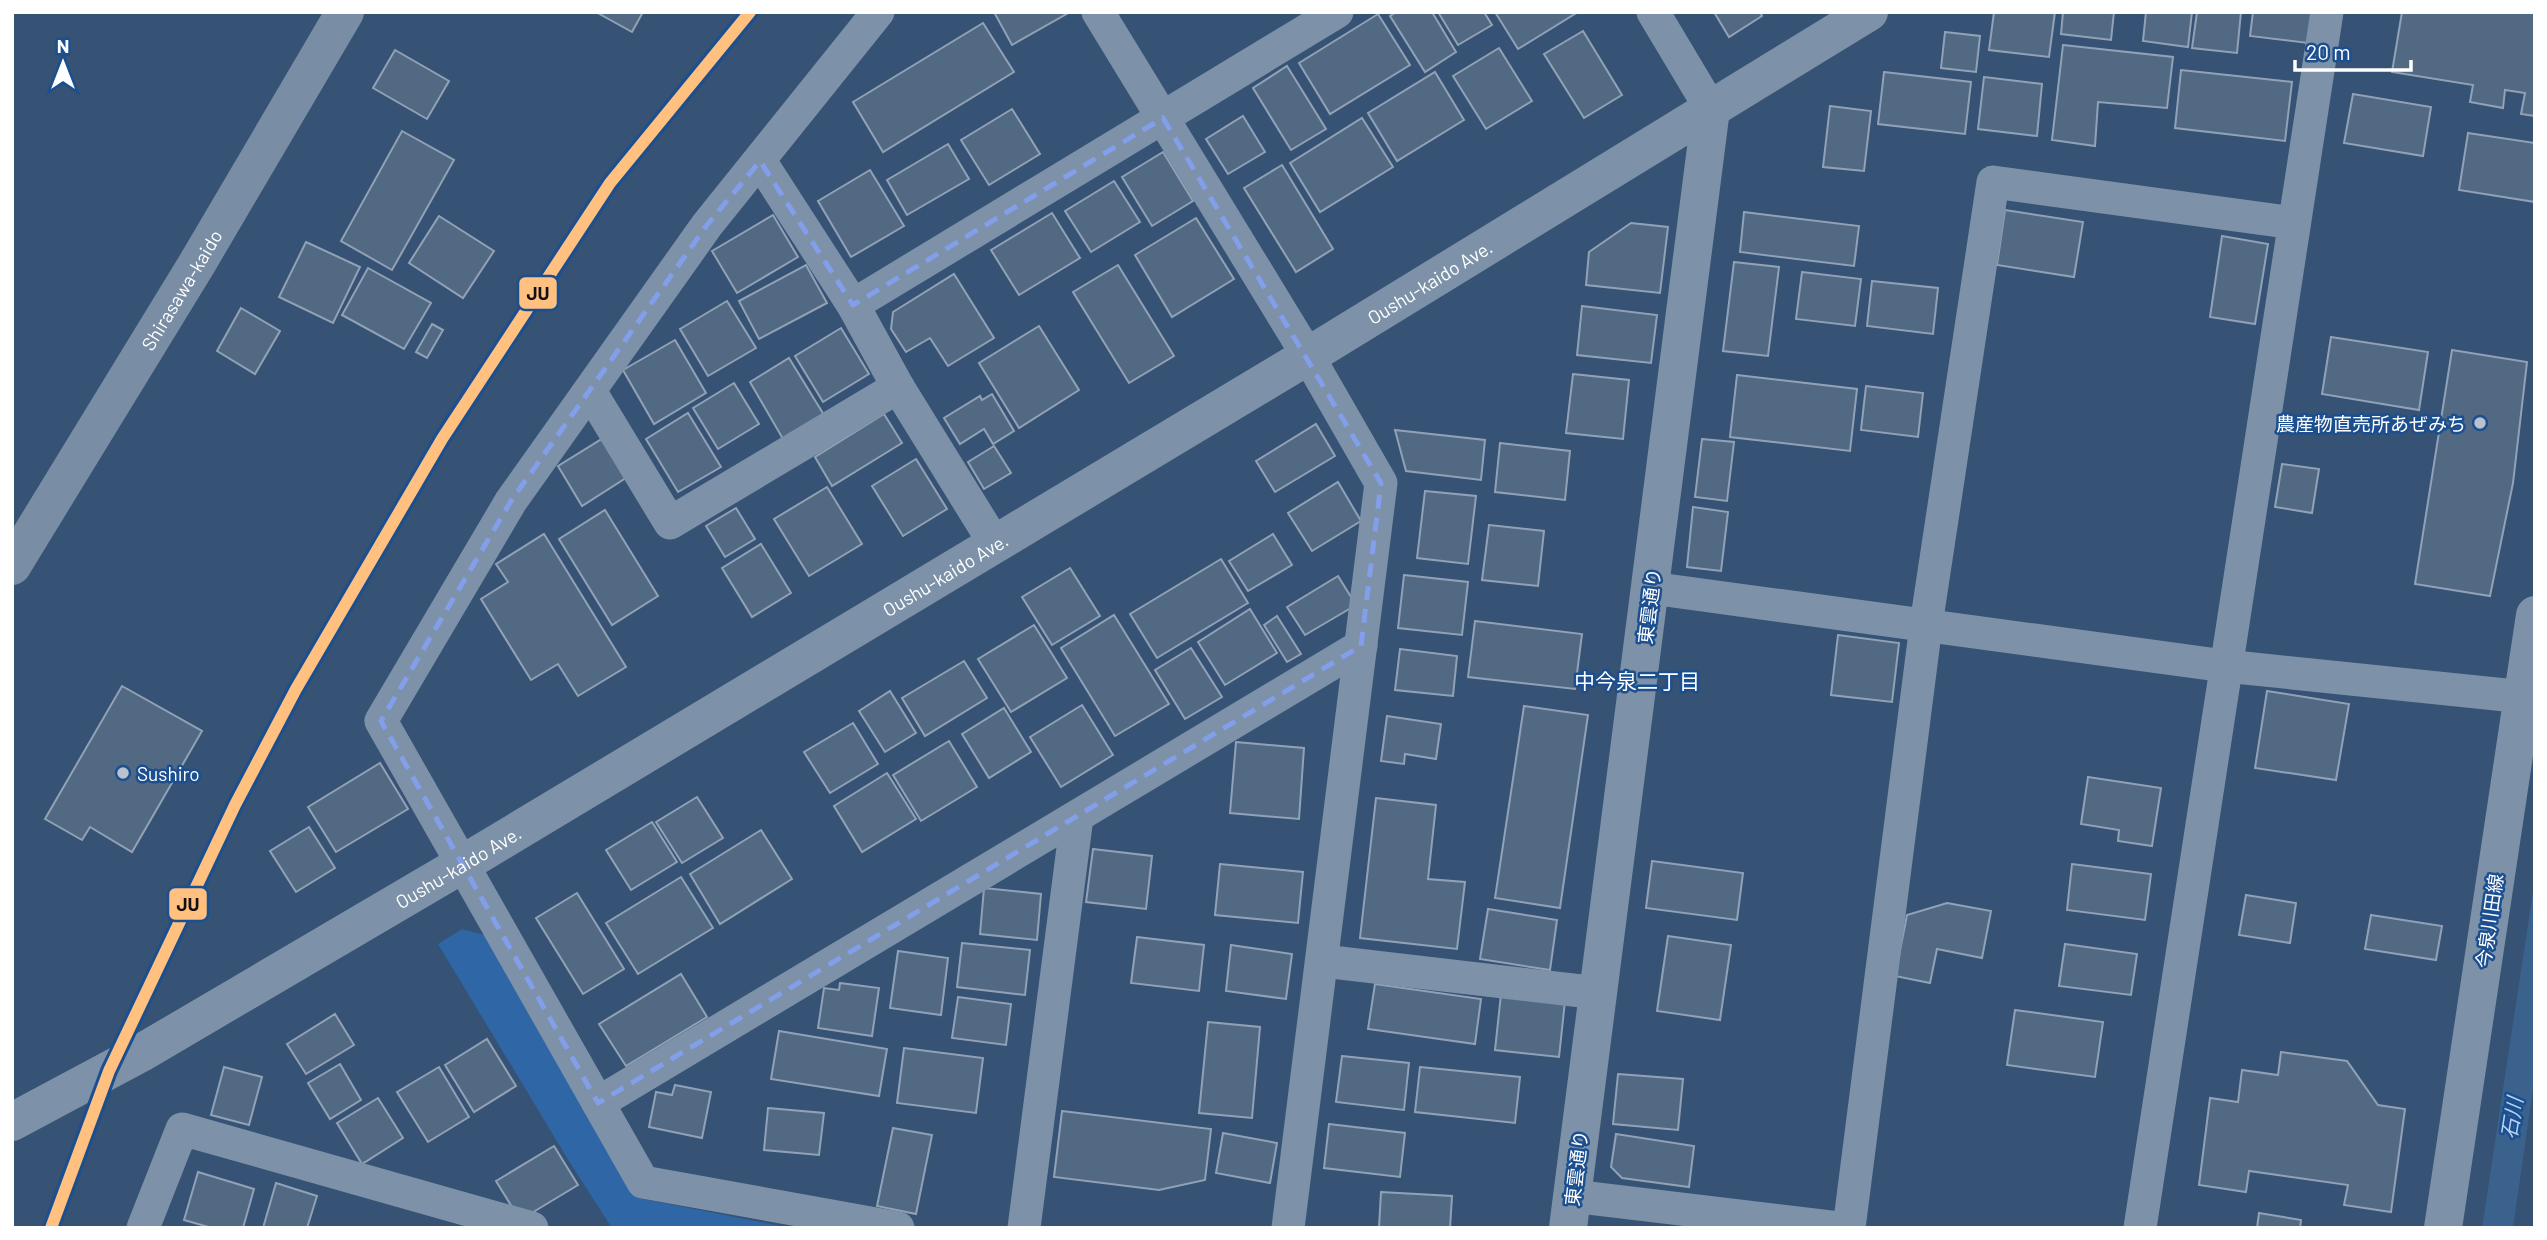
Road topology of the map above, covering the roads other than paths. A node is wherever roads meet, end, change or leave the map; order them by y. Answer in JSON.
{"nodes":[{"id":1,"x":345,"y":12,"type":"edge"},
{"id":2,"x":878,"y":12,"type":"edge"},
{"id":3,"x":1098,"y":12,"type":"edge"},
{"id":4,"x":1337,"y":12,"type":"edge"},
{"id":5,"x":1653,"y":12,"type":"edge"},
{"id":6,"x":1869,"y":12,"type":"edge"},
{"id":7,"x":2327,"y":12,"type":"edge"},
{"id":8,"x":1711,"y":109,"type":"junction"},
{"id":9,"x":1163,"y":118,"type":"junction"},
{"id":10,"x":760,"y":161,"type":"junction"},
{"id":11,"x":2294,"y":223,"type":"junction"},
{"id":12,"x":853,"y":305,"type":"junction"},
{"id":13,"x":1308,"y":356,"type":"junction"},
{"id":14,"x":898,"y":387,"type":"junction"},
{"id":15,"x":590,"y":391,"type":"junction"},
{"id":16,"x":995,"y":544,"type":"junction"},
{"id":17,"x":12,"y":566,"type":"edge"},
{"id":18,"x":1651,"y":588,"type":"junction"},
{"id":19,"x":2535,"y":615,"type":"edge"},
{"id":20,"x":1926,"y":625,"type":"junction"},
{"id":21,"x":1361,"y":646,"type":"junction"},
{"id":22,"x":2225,"y":666,"type":"junction"},
{"id":23,"x":2528,"y":697,"type":"edge"},
{"id":24,"x":1077,"y":817,"type":"junction"},
{"id":25,"x":461,"y":865,"type":"junction"},
{"id":26,"x":1323,"y":961,"type":"junction"},
{"id":27,"x":1599,"y":993,"type":"junction"},
{"id":28,"x":598,"y":1103,"type":"junction"},
{"id":29,"x":12,"y":1122,"type":"edge"},
{"id":30,"x":1570,"y":1212,"type":"edge"},
{"id":31,"x":143,"y":1228,"type":"edge"},
{"id":32,"x":532,"y":1228,"type":"edge"},
{"id":33,"x":898,"y":1228,"type":"edge"},
{"id":34,"x":1024,"y":1228,"type":"edge"},
{"id":35,"x":1288,"y":1228,"type":"edge"},
{"id":36,"x":1839,"y":1228,"type":"edge"},
{"id":37,"x":1849,"y":1228,"type":"edge"},
{"id":38,"x":2140,"y":1228,"type":"edge"},
{"id":39,"x":2443,"y":1228,"type":"edge"}],
"edges":[{"from":1,"to":17,"type":"main road","name":"Shirasawa-kaido"},
{"from":2,"to":10,"type":"street"},
{"from":3,"to":9,"type":"street"},
{"from":4,"to":9,"type":"street"},
{"from":5,"to":8,"type":"street"},
{"from":6,"to":8,"type":"street","name":"Oushu-kaido Ave."},
{"from":7,"to":11,"type":"street"},
{"from":8,"to":13,"type":"street","name":"Oushu-kaido Ave."},
{"from":8,"to":18,"type":"street","name":"東雲通り"},
{"from":9,"to":12,"type":"street"},
{"from":9,"to":13,"type":"street"},
{"from":10,"to":12,"type":"street"},
{"from":10,"to":15,"type":"street"},
{"from":11,"to":20,"type":"street"},
{"from":11,"to":22,"type":"street"},
{"from":12,"to":14,"type":"street"},
{"from":13,"to":16,"type":"street","name":"Oushu-kaido Ave."},
{"from":13,"to":21,"type":"street"},
{"from":14,"to":15,"type":"street"},
{"from":14,"to":16,"type":"street"},
{"from":15,"to":25,"type":"street"},
{"from":16,"to":25,"type":"street","name":"Oushu-kaido Ave."},
{"from":18,"to":20,"type":"street"},
{"from":18,"to":27,"type":"street","name":"東雲通り"},
{"from":19,"to":23,"type":"street","name":"今泉川田線"},
{"from":20,"to":22,"type":"street"},
{"from":20,"to":37,"type":"street"},
{"from":21,"to":24,"type":"street"},
{"from":21,"to":26,"type":"street"},
{"from":22,"to":23,"type":"street"},
{"from":22,"to":38,"type":"street"},
{"from":23,"to":39,"type":"street","name":"今泉川田線"},
{"from":24,"to":28,"type":"street"},
{"from":24,"to":34,"type":"street"},
{"from":25,"to":28,"type":"street"},
{"from":25,"to":29,"type":"street","name":"Oushu-kaido Ave."},
{"from":26,"to":27,"type":"street"},
{"from":26,"to":35,"type":"street"},
{"from":27,"to":30,"type":"street","name":"東雲通り"},
{"from":28,"to":33,"type":"street"},
{"from":30,"to":36,"type":"street"},
{"from":31,"to":32,"type":"street"}]}
